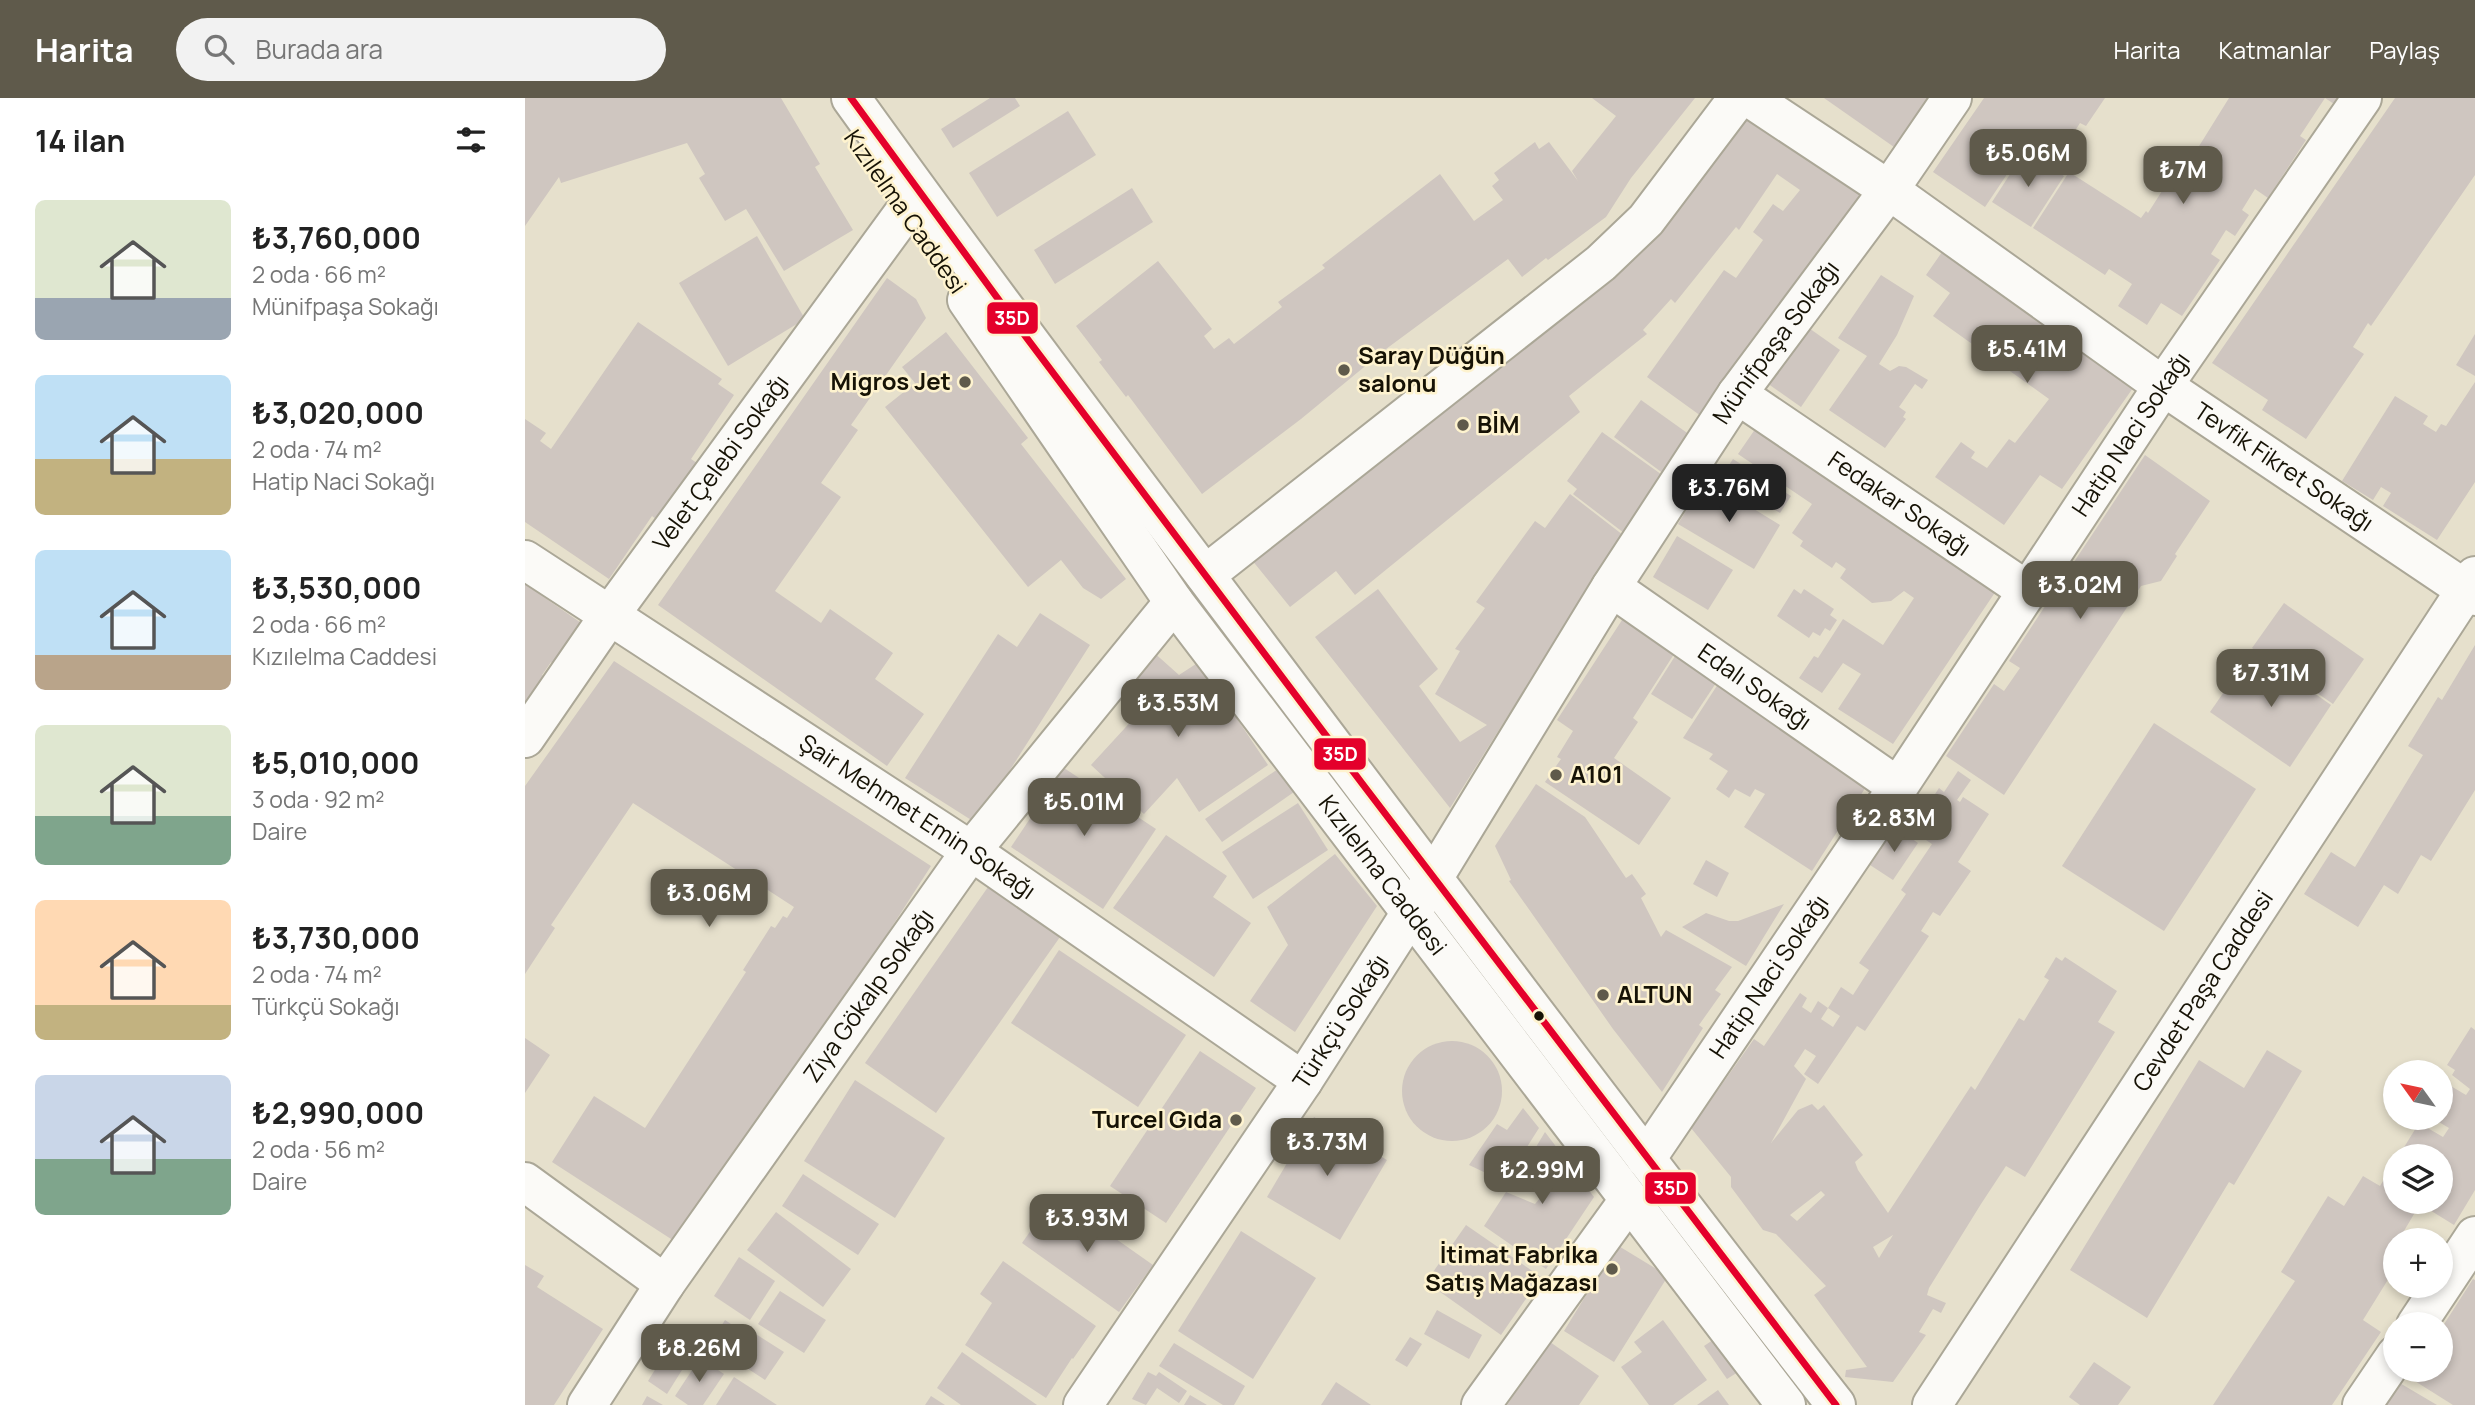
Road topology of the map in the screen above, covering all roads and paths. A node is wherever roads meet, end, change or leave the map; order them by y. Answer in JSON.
{"nodes":[{"id":1,"x":825,"y":98,"type":"edge"},
{"id":2,"x":851,"y":98,"type":"edge"},
{"id":3,"x":1738,"y":98,"type":"edge"},
{"id":4,"x":1750,"y":98,"type":"edge"},
{"id":5,"x":1952,"y":98,"type":"edge"},
{"id":6,"x":2362,"y":98,"type":"edge"},
{"id":7,"x":1889,"y":190,"type":"junction"},
{"id":8,"x":910,"y":199,"type":"junction"},
{"id":9,"x":2163,"y":386,"type":"junction"},
{"id":10,"x":1737,"y":394,"type":"junction"},
{"id":11,"x":525,"y":560,"type":"edge"},
{"id":12,"x":1205,"y":575,"type":"junction"},
{"id":13,"x":1611,"y":587,"type":"junction"},
{"id":14,"x":2472,"y":588,"type":"edge"},
{"id":15,"x":2026,"y":590,"type":"junction"},
{"id":16,"x":1174,"y":602,"type":"junction"},
{"id":17,"x":609,"y":616,"type":"junction"},
{"id":18,"x":525,"y":738,"type":"edge"},
{"id":19,"x":1898,"y":787,"type":"junction"},
{"id":20,"x":971,"y":850,"type":"junction"},
{"id":21,"x":1432,"y":880,"type":"junction"},
{"id":22,"x":1409,"y":913,"type":"junction"},
{"id":23,"x":1303,"y":1081,"type":"junction"},
{"id":24,"x":1646,"y":1159,"type":"junction"},
{"id":25,"x":525,"y":1182,"type":"edge"},
{"id":26,"x":1629,"y":1200,"type":"junction"},
{"id":27,"x":2475,"y":1236,"type":"edge"},
{"id":28,"x":665,"y":1284,"type":"junction"},
{"id":29,"x":2425,"y":1312,"type":"edge"},
{"id":30,"x":2383,"y":1374,"type":"edge"},
{"id":31,"x":587,"y":1405,"type":"edge"},
{"id":32,"x":1083,"y":1405,"type":"edge"},
{"id":33,"x":1481,"y":1405,"type":"edge"},
{"id":34,"x":1786,"y":1405,"type":"edge"},
{"id":35,"x":1836,"y":1405,"type":"edge"},
{"id":36,"x":1932,"y":1405,"type":"edge"},
{"id":37,"x":2362,"y":1405,"type":"edge"}],
"edges":[{"from":1,"to":8,"type":"street","name":"Kızılelma Caddesi"},
{"from":2,"to":8,"type":"street","name":"Kızılelma Caddesi"},
{"from":3,"to":12,"type":"street","name":"Ziya Gökalp Sokağı"},
{"from":4,"to":7,"type":"street","name":"Tevfik Fikret Sokağı"},
{"from":5,"to":7,"type":"street","name":"Münifpaşa Sokağı"},
{"from":6,"to":9,"type":"street","name":"Hatip Naci Sokağı"},
{"from":7,"to":9,"type":"street","name":"Tevfik Fikret Sokağı"},
{"from":7,"to":10,"type":"street","name":"Münifpaşa Sokağı"},
{"from":8,"to":12,"type":"street","name":"Kızılelma Caddesi"},
{"from":8,"to":16,"type":"street","name":"Kızılelma Caddesi"},
{"from":8,"to":17,"type":"street","name":"Velet Çelebi Sokağı"},
{"from":9,"to":14,"type":"street","name":"Tevfik Fikret Sokağı"},
{"from":9,"to":15,"type":"street","name":"Hatip Naci Sokağı"},
{"from":10,"to":13,"type":"street","name":"Münifpaşa Sokağı"},
{"from":10,"to":15,"type":"street","name":"Fedakar Sokağı"},
{"from":11,"to":17,"type":"street","name":"Şair Mehmet Emin Sokağı"},
{"from":12,"to":16,"type":"street","name":"Ziya Gökalp Sokağı"},
{"from":12,"to":21,"type":"street","name":"Kızılelma Caddesi"},
{"from":13,"to":19,"type":"street","name":"Edalı Sokağı"},
{"from":13,"to":21,"type":"street","name":"Münifpaşa Sokağı"},
{"from":14,"to":36,"type":"street","name":"Cevdet Paşa Caddesi"},
{"from":15,"to":19,"type":"street","name":"Hatip Naci Sokağı"},
{"from":16,"to":20,"type":"street","name":"Ziya Gökalp Sokağı"},
{"from":16,"to":22,"type":"street","name":"Kızılelma Caddesi"},
{"from":17,"to":18,"type":"street","name":"Velet Çelebi Sokağı"},
{"from":17,"to":20,"type":"street","name":"Şair Mehmet Emin Sokağı"},
{"from":19,"to":24,"type":"street","name":"Hatip Naci Sokağı"},
{"from":20,"to":23,"type":"street","name":"Şair Mehmet Emin Sokağı"},
{"from":20,"to":28,"type":"street","name":"Ziya Gökalp Sokağı"},
{"from":21,"to":22,"type":"street","name":"Türkçü Sokağı"},
{"from":21,"to":24,"type":"street","name":"Kızılelma Caddesi"},
{"from":22,"to":23,"type":"street","name":"Türkçü Sokağı"},
{"from":22,"to":26,"type":"street","name":"Kızılelma Caddesi"},
{"from":23,"to":32,"type":"street","name":"Türkçü Sokağı"},
{"from":24,"to":35,"type":"street","name":"Kızılelma Caddesi"},
{"from":25,"to":28,"type":"street"},
{"from":26,"to":33,"type":"street"},
{"from":26,"to":34,"type":"street","name":"Kızılelma Caddesi"},
{"from":27,"to":29,"type":"street"},
{"from":28,"to":31,"type":"street","name":"Ziya Gökalp Sokağı"},
{"from":30,"to":37,"type":"street"}]}
